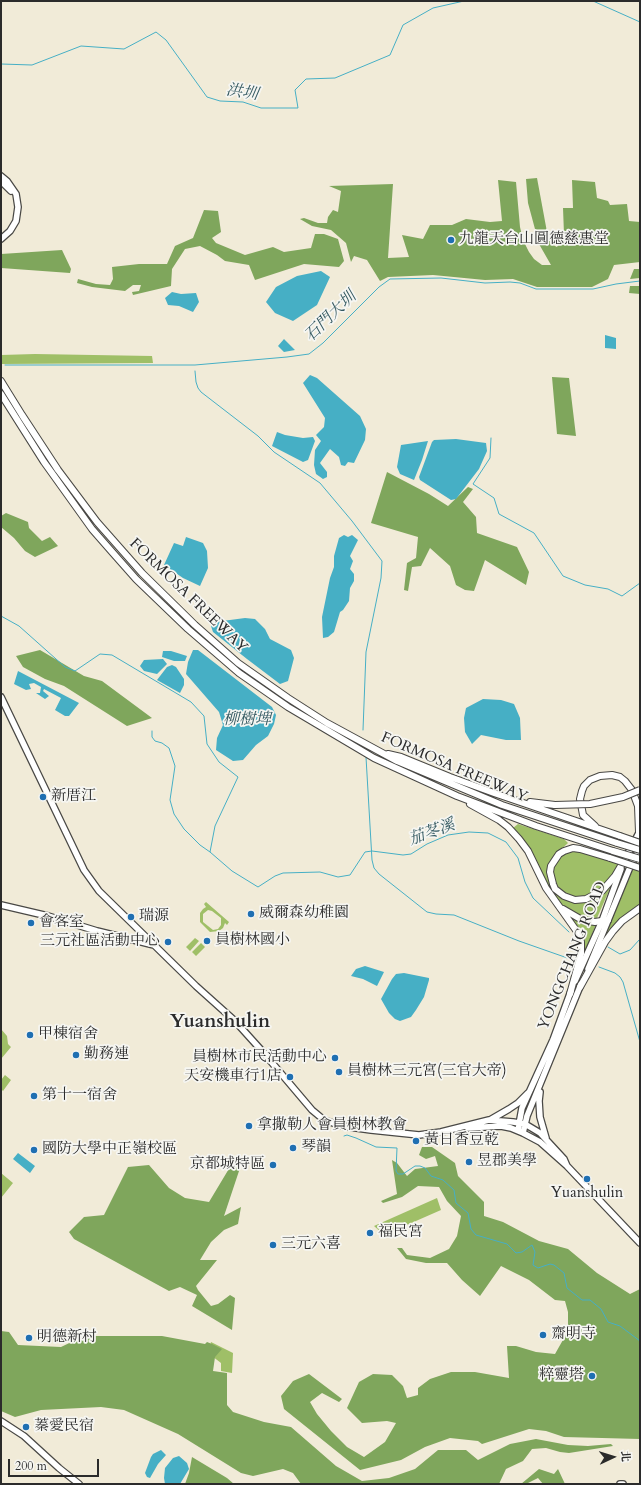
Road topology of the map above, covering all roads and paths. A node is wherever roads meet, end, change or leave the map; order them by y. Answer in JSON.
{"nodes":[{"id":1,"x":1,"y":176,"type":"edge"},
{"id":2,"x":1,"y":181,"type":"edge"},
{"id":3,"x":1,"y":234,"type":"edge"},
{"id":4,"x":1,"y":238,"type":"edge"},
{"id":5,"x":1,"y":381,"type":"edge"},
{"id":6,"x":1,"y":394,"type":"edge"},
{"id":7,"x":1,"y":697,"type":"edge"},
{"id":8,"x":377,"y":751,"type":"junction"},
{"id":9,"x":640,"y":790,"type":"edge"},
{"id":10,"x":507,"y":797,"type":"junction"},
{"id":11,"x":482,"y":808,"type":"junction"},
{"id":12,"x":604,"y":831,"type":"junction"},
{"id":13,"x":640,"y":832,"type":"edge"},
{"id":14,"x":640,"y":843,"type":"edge"},
{"id":15,"x":640,"y":849,"type":"edge"},
{"id":16,"x":625,"y":859,"type":"junction"},
{"id":17,"x":640,"y":859,"type":"edge"},
{"id":18,"x":640,"y":868,"type":"edge"},
{"id":19,"x":554,"y":900,"type":"junction"},
{"id":20,"x":1,"y":905,"type":"edge"},
{"id":21,"x":640,"y":908,"type":"edge"},
{"id":22,"x":605,"y":920,"type":"junction"},
{"id":23,"x":155,"y":945,"type":"junction"},
{"id":24,"x":580,"y":987,"type":"junction"},
{"id":25,"x":570,"y":994,"type":"junction"},
{"id":26,"x":541,"y":1084,"type":"junction"},
{"id":27,"x":530,"y":1091,"type":"junction"},
{"id":28,"x":489,"y":1120,"type":"junction"},
{"id":29,"x":522,"y":1124,"type":"junction"},
{"id":30,"x":451,"y":1129,"type":"junction"},
{"id":31,"x":520,"y":1132,"type":"junction"},
{"id":32,"x":547,"y":1140,"type":"junction"},
{"id":33,"x":567,"y":1166,"type":"junction"},
{"id":34,"x":640,"y":1243,"type":"edge"},
{"id":35,"x":1,"y":1422,"type":"edge"},
{"id":36,"x":73,"y":1484,"type":"edge"},
{"id":37,"x":79,"y":1484,"type":"edge"}],
"edges":[{"from":1,"to":4,"type":"main road"},
{"from":2,"to":3,"type":"main road"},
{"from":5,"to":8,"type":"highway","name":"FORMOSA FREEWAY"},
{"from":6,"to":11,"type":"highway","name":"FORMOSA FREEWAY"},
{"from":7,"to":23,"type":"main road"},
{"from":8,"to":10,"type":"highway"},
{"from":8,"to":15,"type":"highway","name":"FORMOSA FREEWAY","bridge":true},
{"from":9,"to":10,"type":"highway","bridge":true},
{"from":10,"to":12,"type":"highway"},
{"from":11,"to":17,"type":"highway","name":"FORMOSA FREEWAY","bridge":true},
{"from":11,"to":19,"type":"highway"},
{"from":12,"to":13,"type":"highway"},
{"from":12,"to":14,"type":"highway","bridge":true},
{"from":13,"to":16,"type":"main road","name":"YONGCHANG ROAD"},
{"from":15,"to":22,"type":"main road","name":"YONGCHANG ROAD"},
{"from":16,"to":18,"type":"highway","bridge":true},
{"from":16,"to":22,"type":"main road","name":"YONGCHANG ROAD"},
{"from":19,"to":22,"type":"highway"},
{"from":19,"to":25,"type":"highway"},
{"from":20,"to":23,"type":"main road"},
{"from":21,"to":24,"type":"highway"},
{"from":22,"to":24,"type":"main road","name":"YONGCHANG ROAD"},
{"from":22,"to":25,"type":"main road","name":"YONGCHANG ROAD"},
{"from":23,"to":30,"type":"main road"},
{"from":24,"to":26,"type":"main road","name":"YONGCHANG ROAD"},
{"from":25,"to":27,"type":"main road","name":"YONGCHANG ROAD"},
{"from":26,"to":29,"type":"main road"},
{"from":26,"to":32,"type":"main road"},
{"from":27,"to":28,"type":"main road"},
{"from":27,"to":29,"type":"main road","name":"YONGCHANG ROAD"},
{"from":28,"to":29,"type":"main road"},
{"from":28,"to":30,"type":"main road"},
{"from":29,"to":31,"type":"main road"},
{"from":29,"to":32,"type":"main road"},
{"from":30,"to":31,"type":"main road"},
{"from":31,"to":33,"type":"main road"},
{"from":32,"to":33,"type":"main road"},
{"from":33,"to":34,"type":"main road"},
{"from":35,"to":36,"type":"main road"},
{"from":35,"to":37,"type":"main road"}]}
